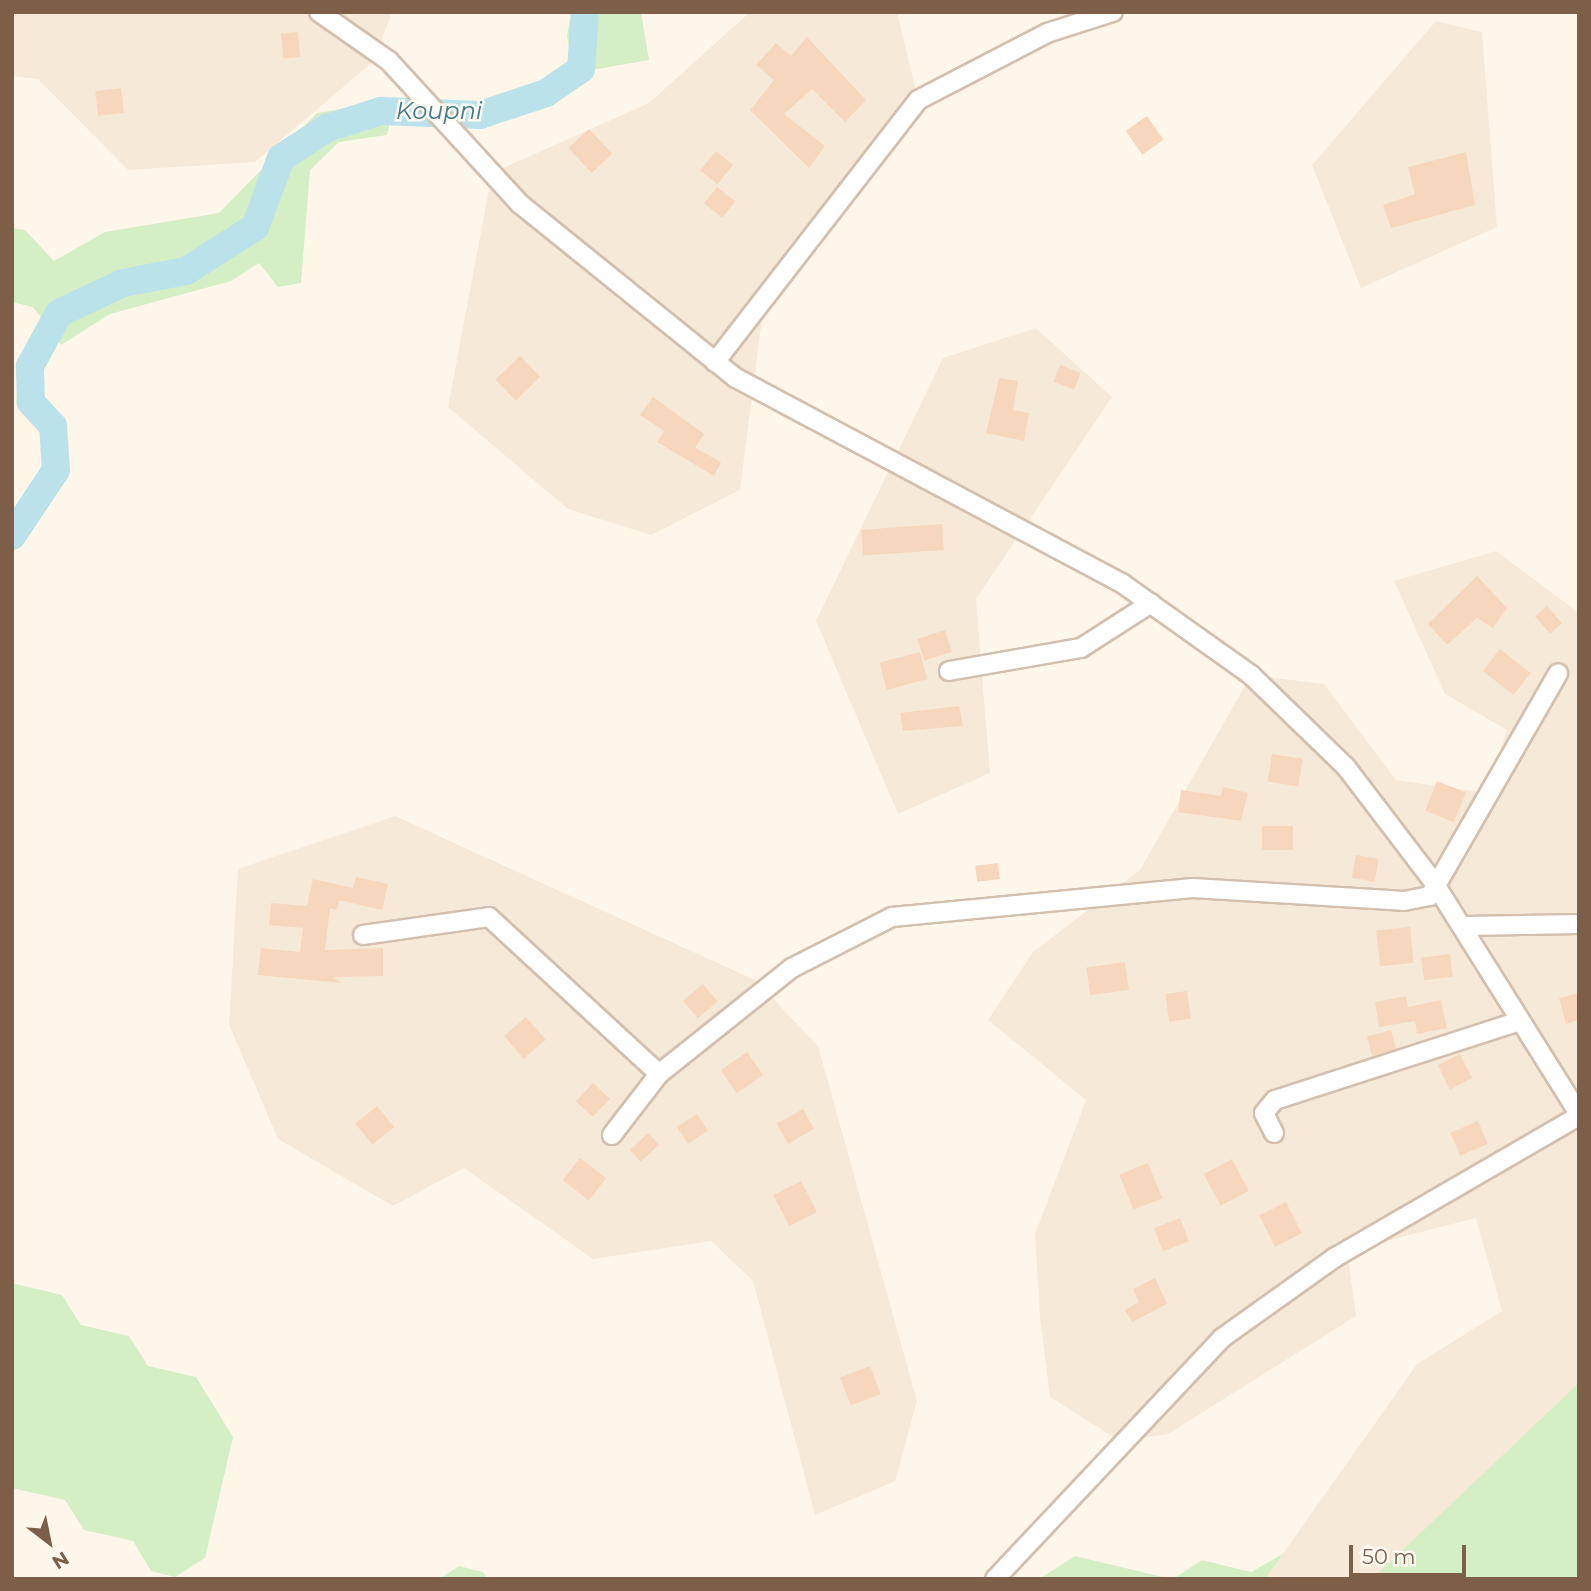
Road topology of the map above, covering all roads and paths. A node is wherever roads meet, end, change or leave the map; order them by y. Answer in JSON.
{"nodes":[{"id":1,"x":318,"y":12,"type":"edge"},
{"id":2,"x":1113,"y":12,"type":"edge"},
{"id":3,"x":715,"y":362,"type":"junction"},
{"id":4,"x":1151,"y":603,"type":"junction"},
{"id":5,"x":949,"y":671,"type":"dead end"},
{"id":6,"x":1558,"y":673,"type":"dead end"},
{"id":7,"x":1438,"y":888,"type":"junction"},
{"id":8,"x":1579,"y":924,"type":"edge"},
{"id":9,"x":1465,"y":926,"type":"junction"},
{"id":10,"x":363,"y":935,"type":"dead end"},
{"id":11,"x":1519,"y":1021,"type":"junction"},
{"id":12,"x":659,"y":1074,"type":"junction"},
{"id":13,"x":1579,"y":1115,"type":"edge"},
{"id":14,"x":1274,"y":1133,"type":"dead end"},
{"id":15,"x":612,"y":1135,"type":"dead end"},
{"id":16,"x":995,"y":1579,"type":"edge"}],
"edges":[{"from":1,"to":3,"type":"street"},
{"from":2,"to":3,"type":"street"},
{"from":3,"to":4,"type":"street"},
{"from":4,"to":5,"type":"street"},
{"from":4,"to":7,"type":"street"},
{"from":6,"to":7,"type":"street"},
{"from":7,"to":9,"type":"street"},
{"from":7,"to":12,"type":"street"},
{"from":8,"to":9,"type":"street"},
{"from":9,"to":11,"type":"street"},
{"from":10,"to":12,"type":"street"},
{"from":11,"to":13,"type":"street"},
{"from":11,"to":14,"type":"street"},
{"from":12,"to":15,"type":"street"},
{"from":13,"to":16,"type":"street"}]}
